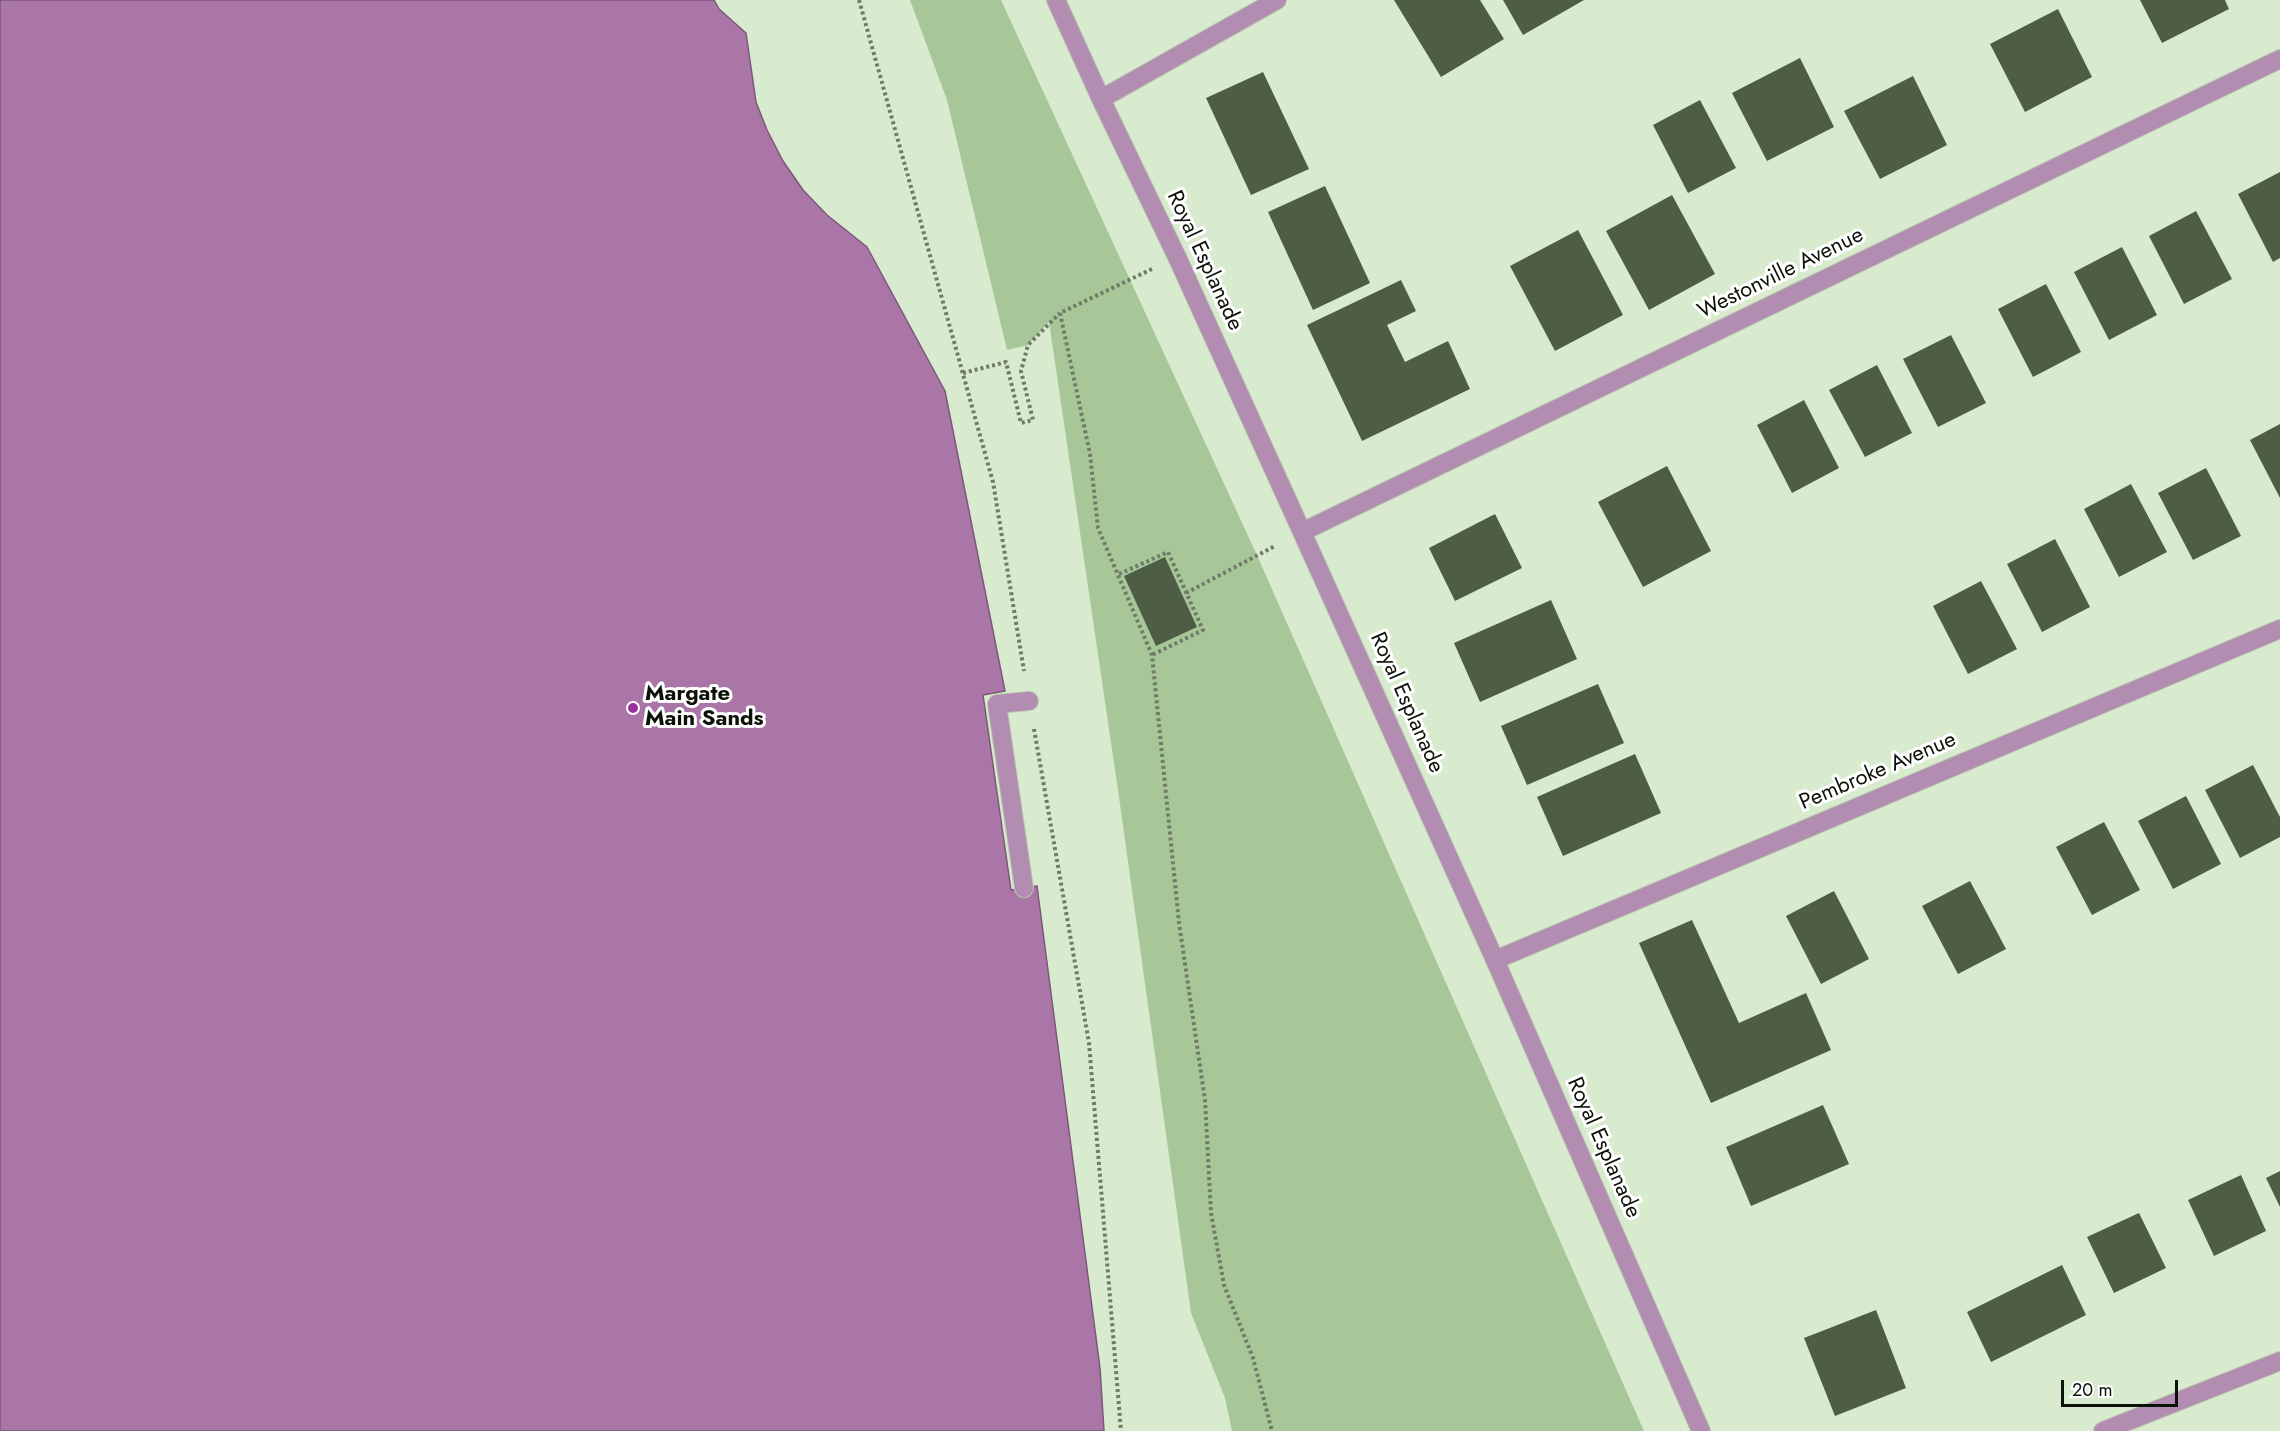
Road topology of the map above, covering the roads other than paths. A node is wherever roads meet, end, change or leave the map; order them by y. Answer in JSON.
{"nodes":[{"id":1,"x":1056,"y":0,"type":"edge"},
{"id":2,"x":1277,"y":0,"type":"edge"},
{"id":3,"x":2280,"y":59,"type":"edge"},
{"id":4,"x":1101,"y":99,"type":"junction"},
{"id":5,"x":1302,"y":532,"type":"junction"},
{"id":6,"x":2280,"y":628,"type":"edge"},
{"id":7,"x":1029,"y":701,"type":"dead end"},
{"id":8,"x":1024,"y":888,"type":"dead end"},
{"id":9,"x":1496,"y":960,"type":"junction"},
{"id":10,"x":2280,"y":1361,"type":"edge"},
{"id":11,"x":1701,"y":1431,"type":"edge"},
{"id":12,"x":2103,"y":1431,"type":"edge"}],
"edges":[{"from":1,"to":4,"type":"street","name":"Royal Esplanade"},
{"from":2,"to":4,"type":"street"},
{"from":3,"to":5,"type":"street","name":"Westonville Avenue"},
{"from":4,"to":5,"type":"street","name":"Royal Esplanade"},
{"from":5,"to":9,"type":"street","name":"Royal Esplanade"},
{"from":6,"to":9,"type":"street","name":"Pembroke Avenue"},
{"from":7,"to":8,"type":"street"},
{"from":9,"to":11,"type":"street","name":"Royal Esplanade"},
{"from":10,"to":12,"type":"street"}]}
